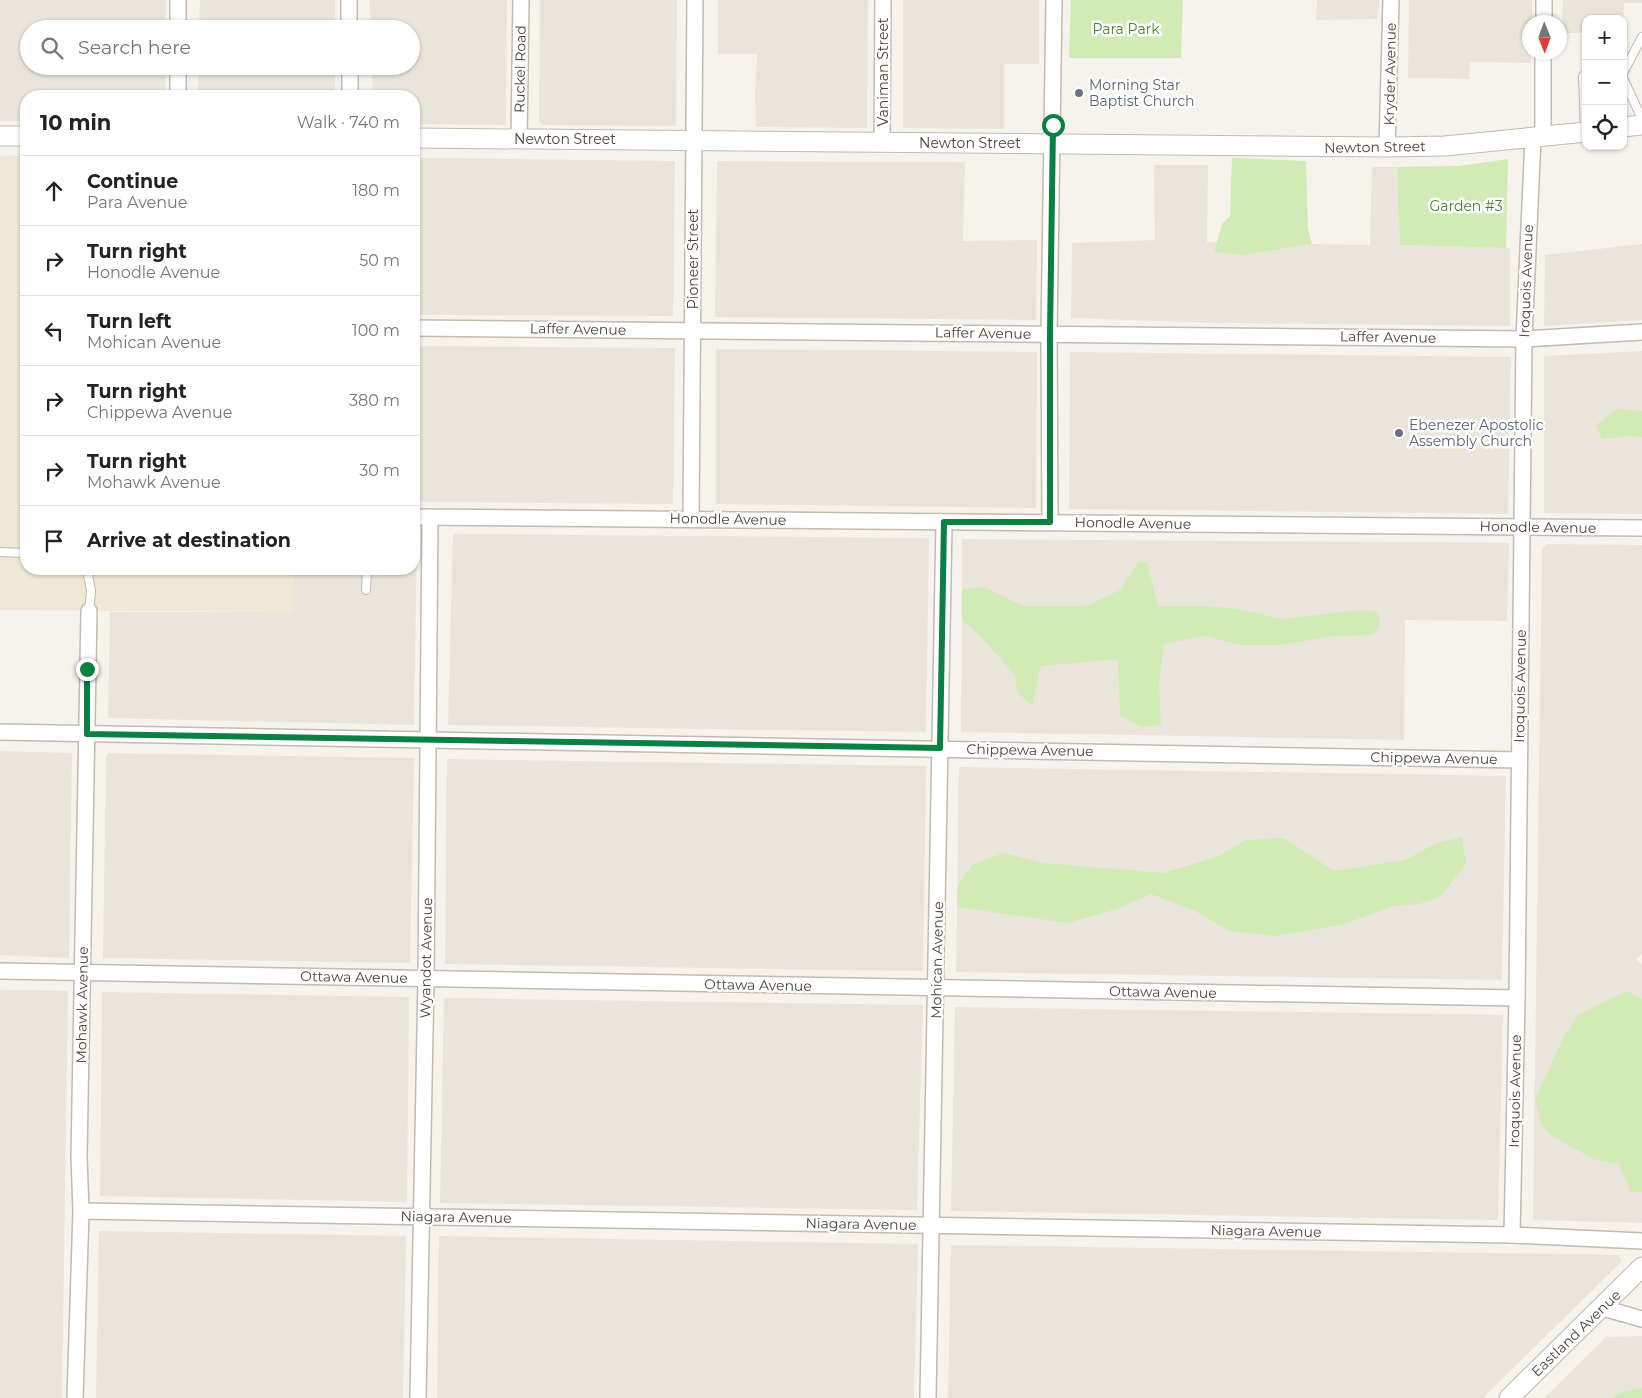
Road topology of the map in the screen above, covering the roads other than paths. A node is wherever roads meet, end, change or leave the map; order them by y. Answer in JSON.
{"nodes":[{"id":1,"x":178,"y":0,"type":"edge"},
{"id":2,"x":349,"y":0,"type":"edge"},
{"id":3,"x":521,"y":0,"type":"edge"},
{"id":4,"x":696,"y":0,"type":"edge"},
{"id":5,"x":883,"y":0,"type":"edge"},
{"id":6,"x":1054,"y":0,"type":"edge"},
{"id":7,"x":1391,"y":0,"type":"edge"},
{"id":8,"x":1544,"y":0,"type":"edge"},
{"id":9,"x":1544,"y":15,"type":"edge"},
{"id":10,"x":178,"y":20,"type":"edge"},
{"id":11,"x":350,"y":20,"type":"edge"},
{"id":12,"x":1642,"y":37,"type":"edge"},
{"id":13,"x":1543,"y":60,"type":"edge"},
{"id":14,"x":1627,"y":66,"type":"edge"},
{"id":15,"x":178,"y":75,"type":"edge"},
{"id":16,"x":350,"y":75,"type":"edge"},
{"id":17,"x":1627,"y":87,"type":"edge"},
{"id":18,"x":178,"y":90,"type":"edge"},
{"id":19,"x":350,"y":90,"type":"edge"},
{"id":20,"x":1642,"y":119,"type":"edge"},
{"id":21,"x":1642,"y":125,"type":"edge"},
{"id":22,"x":1627,"y":127,"type":"edge"},
{"id":23,"x":1582,"y":132,"type":"edge"},
{"id":24,"x":0,"y":136,"type":"edge"},
{"id":25,"x":20,"y":136,"type":"edge"},
{"id":26,"x":420,"y":138,"type":"edge"},
{"id":27,"x":1538,"y":138,"type":"junction"},
{"id":28,"x":519,"y":139,"type":"junction"},
{"id":29,"x":695,"y":140,"type":"junction"},
{"id":30,"x":882,"y":143,"type":"junction"},
{"id":31,"x":1053,"y":144,"type":"junction"},
{"id":32,"x":1387,"y":147,"type":"junction"},
{"id":33,"x":420,"y":328,"type":"edge"},
{"id":34,"x":692,"y":331,"type":"junction"},
{"id":35,"x":1642,"y":332,"type":"edge"},
{"id":36,"x":1050,"y":334,"type":"junction"},
{"id":37,"x":1524,"y":339,"type":"junction"},
{"id":38,"x":420,"y":517,"type":"edge"},
{"id":39,"x":430,"y":517,"type":"junction"},
{"id":40,"x":691,"y":518,"type":"junction"},
{"id":41,"x":944,"y":522,"type":"junction"},
{"id":42,"x":1050,"y":522,"type":"junction"},
{"id":43,"x":1523,"y":526,"type":"junction"},
{"id":44,"x":1642,"y":528,"type":"edge"},
{"id":45,"x":0,"y":552,"type":"edge"},
{"id":46,"x":20,"y":552,"type":"edge"},
{"id":47,"x":88,"y":575,"type":"edge"},
{"id":48,"x":367,"y":575,"type":"edge"},
{"id":49,"x":366,"y":590,"type":"dead end"},
{"id":50,"x":89,"y":611,"type":"joint"},
{"id":51,"x":0,"y":732,"type":"edge"},
{"id":52,"x":87,"y":734,"type":"junction"},
{"id":53,"x":428,"y":740,"type":"junction"},
{"id":54,"x":940,"y":748,"type":"junction"},
{"id":55,"x":1519,"y":760,"type":"junction"},
{"id":56,"x":0,"y":971,"type":"edge"},
{"id":57,"x":83,"y":973,"type":"junction"},
{"id":58,"x":426,"y":978,"type":"junction"},
{"id":59,"x":936,"y":988,"type":"junction"},
{"id":60,"x":1517,"y":998,"type":"junction"},
{"id":61,"x":81,"y":1211,"type":"junction"},
{"id":62,"x":421,"y":1216,"type":"junction"},
{"id":63,"x":931,"y":1226,"type":"junction"},
{"id":64,"x":1512,"y":1235,"type":"junction"},
{"id":65,"x":1642,"y":1241,"type":"edge"},
{"id":66,"x":1642,"y":1267,"type":"edge"},
{"id":67,"x":1603,"y":1308,"type":"junction"},
{"id":68,"x":1642,"y":1319,"type":"edge"},
{"id":69,"x":75,"y":1398,"type":"edge"},
{"id":70,"x":418,"y":1398,"type":"edge"},
{"id":71,"x":928,"y":1398,"type":"edge"},
{"id":72,"x":1509,"y":1398,"type":"edge"}],
"edges":[{"from":1,"to":10,"type":"street"},
{"from":2,"to":11,"type":"street"},
{"from":3,"to":28,"type":"street","name":"Ruckel Road"},
{"from":4,"to":29,"type":"street","name":"Pioneer Street"},
{"from":5,"to":30,"type":"street","name":"Vaniman Street"},
{"from":6,"to":31,"type":"street"},
{"from":7,"to":32,"type":"street","name":"Kryder Avenue"},
{"from":8,"to":9,"type":"street"},
{"from":12,"to":14,"type":"lane"},
{"from":13,"to":27,"type":"street","name":"Iroquois Avenue"},
{"from":15,"to":18,"type":"street"},
{"from":16,"to":19,"type":"street"},
{"from":17,"to":20,"type":"lane"},
{"from":21,"to":22,"type":"street"},
{"from":23,"to":27,"type":"street","name":"Newton Street"},
{"from":24,"to":25,"type":"street"},
{"from":26,"to":28,"type":"street","name":"Newton Street"},
{"from":27,"to":32,"type":"street","name":"Newton Street"},
{"from":27,"to":37,"type":"street","name":"Iroquois Avenue"},
{"from":28,"to":29,"type":"street","name":"Newton Street"},
{"from":29,"to":30,"type":"street","name":"Newton Street"},
{"from":29,"to":34,"type":"street","name":"Pioneer Street"},
{"from":30,"to":31,"type":"street","name":"Newton Street"},
{"from":31,"to":32,"type":"street","name":"Newton Street"},
{"from":31,"to":36,"type":"street"},
{"from":33,"to":34,"type":"street","name":"Laffer Avenue"},
{"from":34,"to":36,"type":"street","name":"Laffer Avenue"},
{"from":34,"to":40,"type":"street","name":"Pioneer Street"},
{"from":35,"to":37,"type":"street","name":"Laffer Avenue"},
{"from":36,"to":37,"type":"street","name":"Laffer Avenue"},
{"from":36,"to":42,"type":"street"},
{"from":37,"to":43,"type":"street","name":"Iroquois Avenue"},
{"from":38,"to":39,"type":"street","name":"Honodle Avenue"},
{"from":39,"to":40,"type":"street","name":"Honodle Avenue"},
{"from":39,"to":53,"type":"street","name":"Wyandot Avenue"},
{"from":40,"to":41,"type":"street","name":"Honodle Avenue"},
{"from":41,"to":42,"type":"street","name":"Honodle Avenue"},
{"from":41,"to":54,"type":"street","name":"Mohican Avenue"},
{"from":42,"to":43,"type":"street","name":"Honodle Avenue"},
{"from":43,"to":44,"type":"street","name":"Honodle Avenue"},
{"from":43,"to":55,"type":"street","name":"Iroquois Avenue"},
{"from":45,"to":46,"type":"lane"},
{"from":47,"to":50,"type":"lane"},
{"from":48,"to":49,"type":"lane"},
{"from":50,"to":52,"type":"street","name":"Mohawk Avenue"},
{"from":51,"to":52,"type":"street","name":"Chippewa Avenue"},
{"from":52,"to":53,"type":"street","name":"Chippewa Avenue"},
{"from":52,"to":57,"type":"street","name":"Mohawk Avenue"},
{"from":53,"to":54,"type":"street","name":"Chippewa Avenue"},
{"from":53,"to":58,"type":"street","name":"Wyandot Avenue"},
{"from":54,"to":55,"type":"street","name":"Chippewa Avenue"},
{"from":54,"to":59,"type":"street","name":"Mohican Avenue"},
{"from":55,"to":60,"type":"street","name":"Iroquois Avenue"},
{"from":56,"to":57,"type":"street","name":"Ottawa Avenue"},
{"from":57,"to":58,"type":"street","name":"Ottawa Avenue"},
{"from":57,"to":61,"type":"street","name":"Mohawk Avenue"},
{"from":58,"to":59,"type":"street","name":"Ottawa Avenue"},
{"from":58,"to":62,"type":"street","name":"Wyandot Avenue"},
{"from":59,"to":60,"type":"street","name":"Ottawa Avenue"},
{"from":59,"to":63,"type":"street","name":"Mohican Avenue"},
{"from":60,"to":64,"type":"street","name":"Iroquois Avenue"},
{"from":61,"to":62,"type":"street","name":"Niagara Avenue"},
{"from":61,"to":69,"type":"street","name":"Mohawk Avenue"},
{"from":62,"to":63,"type":"street","name":"Niagara Avenue"},
{"from":62,"to":70,"type":"street","name":"Wyandot Avenue"},
{"from":63,"to":64,"type":"street","name":"Niagara Avenue"},
{"from":63,"to":71,"type":"street","name":"Mohican Avenue"},
{"from":64,"to":65,"type":"street","name":"Niagara Avenue"},
{"from":66,"to":67,"type":"street","name":"Eastland Avenue"},
{"from":67,"to":68,"type":"street"},
{"from":67,"to":72,"type":"street","name":"Eastland Avenue"}]}
